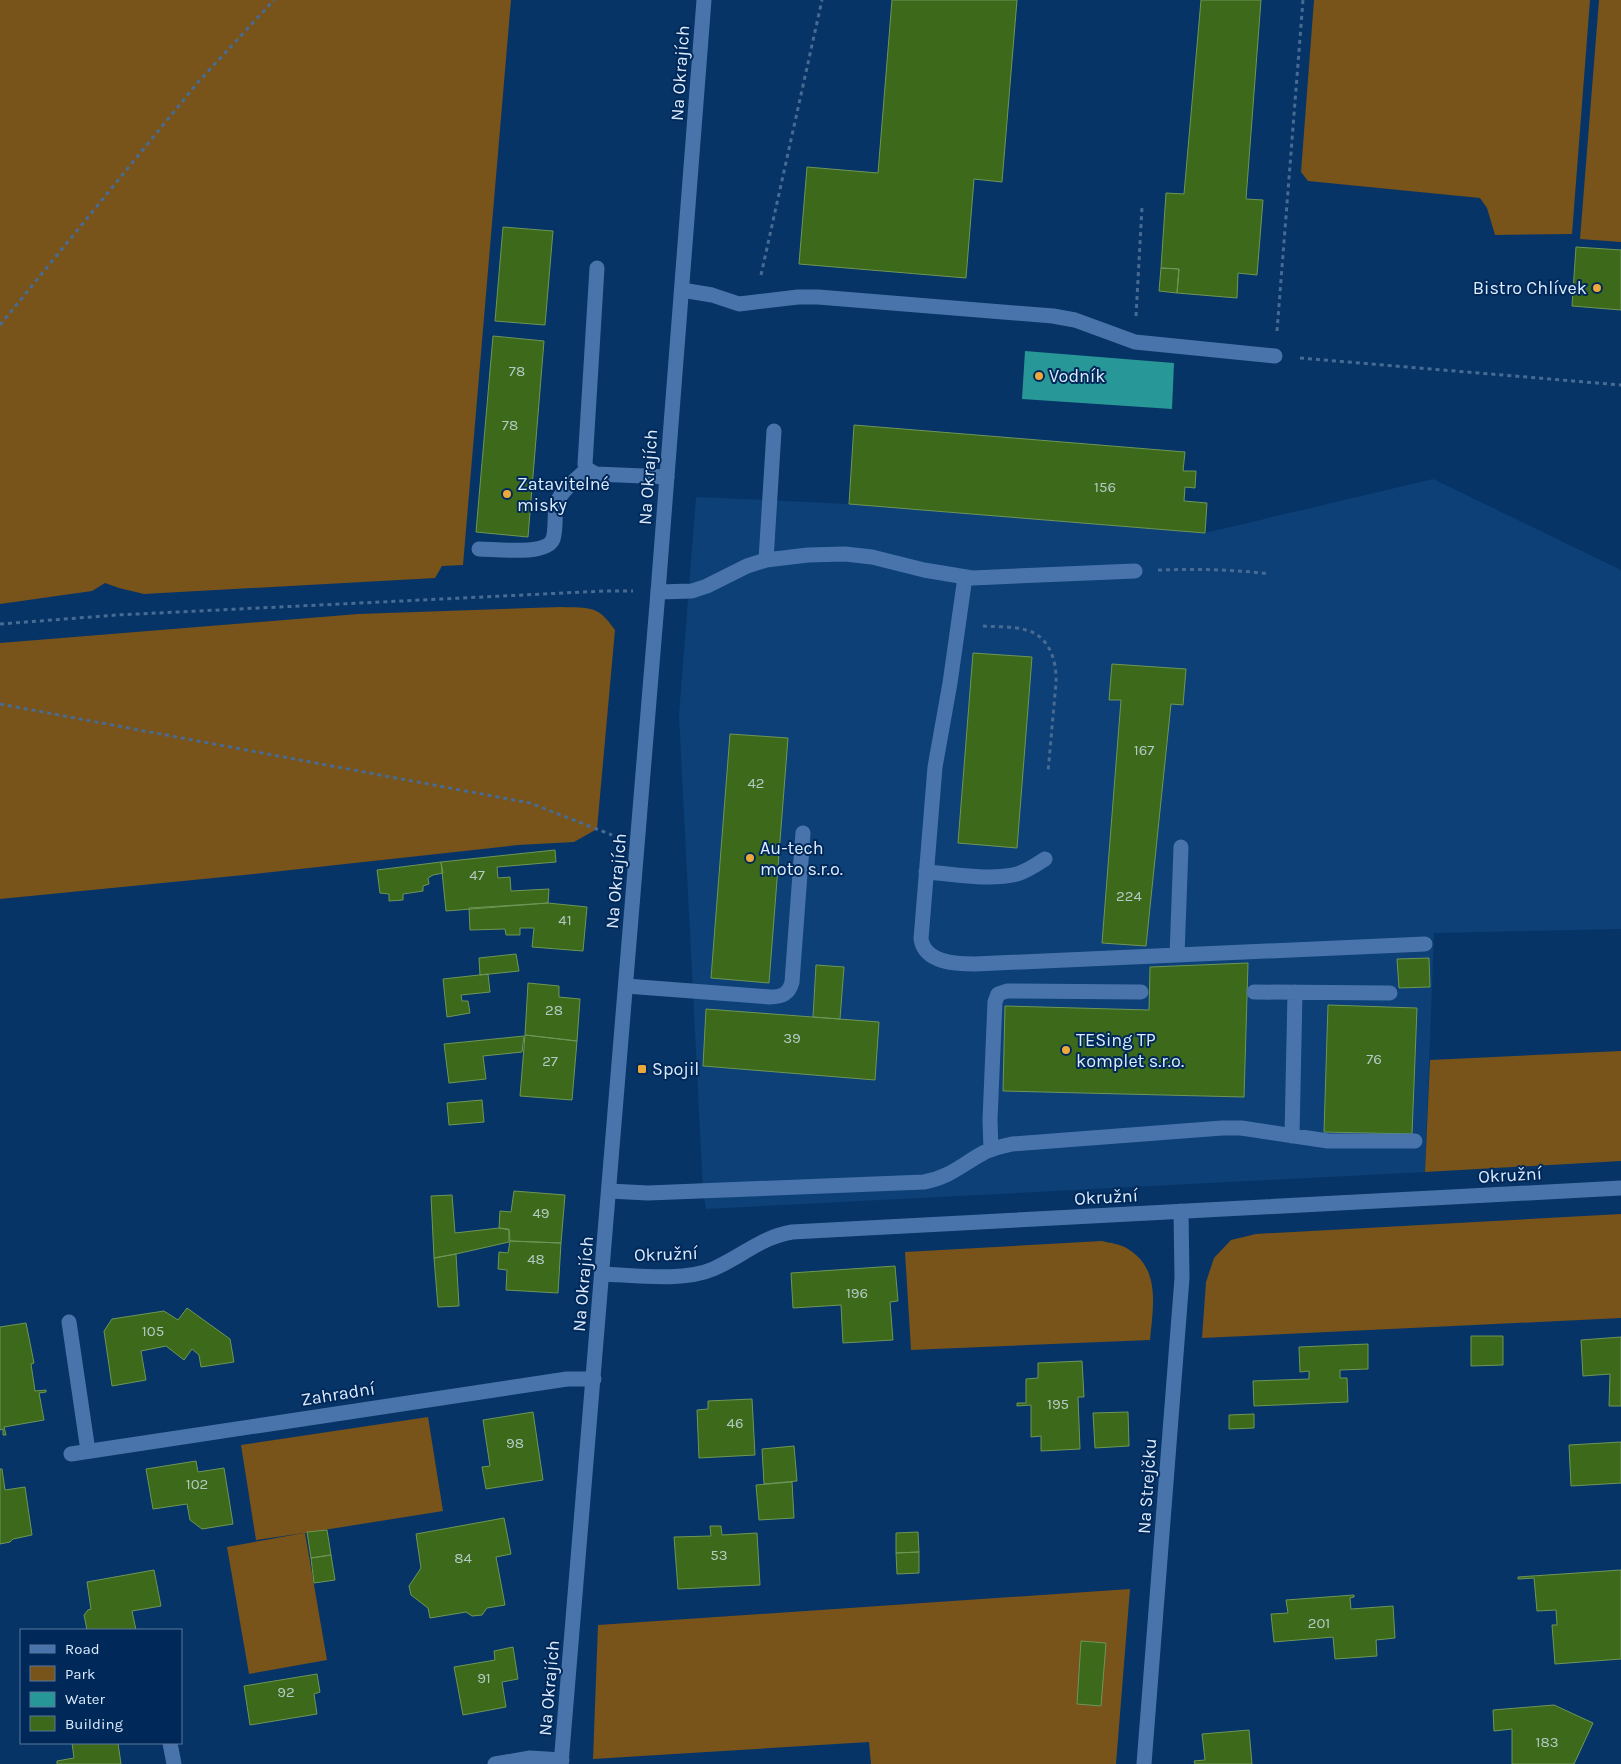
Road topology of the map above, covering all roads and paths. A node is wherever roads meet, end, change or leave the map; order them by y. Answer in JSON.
{"nodes":[{"id":1,"x":274,"y":0,"type":"edge"},
{"id":2,"x":704,"y":0,"type":"edge"},
{"id":3,"x":822,"y":0,"type":"edge"},
{"id":4,"x":1303,"y":0,"type":"edge"},
{"id":5,"x":1142,"y":207,"type":"dead end"},
{"id":6,"x":596,"y":268,"type":"dead end"},
{"id":7,"x":682,"y":290,"type":"junction"},
{"id":8,"x":755,"y":302,"type":"junction"},
{"id":9,"x":0,"y":325,"type":"edge"},
{"id":10,"x":1135,"y":342,"type":"junction"},
{"id":11,"x":1274,"y":356,"type":"junction"},
{"id":12,"x":1621,"y":385,"type":"edge"},
{"id":13,"x":774,"y":432,"type":"dead end"},
{"id":14,"x":587,"y":469,"type":"junction"},
{"id":15,"x":667,"y":477,"type":"junction"},
{"id":16,"x":479,"y":549,"type":"dead end"},
{"id":17,"x":766,"y":560,"type":"junction"},
{"id":18,"x":1135,"y":571,"type":"joint"},
{"id":19,"x":1269,"y":574,"type":"dead end"},
{"id":20,"x":965,"y":577,"type":"junction"},
{"id":21,"x":658,"y":592,"type":"junction"},
{"id":22,"x":0,"y":624,"type":"edge"},
{"id":23,"x":959,"y":624,"type":"junction"},
{"id":24,"x":0,"y":704,"type":"edge"},
{"id":25,"x":1048,"y":772,"type":"dead end"},
{"id":26,"x":804,"y":833,"type":"dead end"},
{"id":27,"x":637,"y":846,"type":"junction"},
{"id":28,"x":1181,"y":847,"type":"dead end"},
{"id":29,"x":1045,"y":859,"type":"dead end"},
{"id":30,"x":926,"y":872,"type":"junction"},
{"id":31,"x":1425,"y":944,"type":"dead end"},
{"id":32,"x":1177,"y":955,"type":"junction"},
{"id":33,"x":626,"y":986,"type":"junction"},
{"id":34,"x":1141,"y":992,"type":"dead end"},
{"id":35,"x":1254,"y":992,"type":"dead end"},
{"id":36,"x":1295,"y":992,"type":"junction"},
{"id":37,"x":1390,"y":993,"type":"dead end"},
{"id":38,"x":1292,"y":1136,"type":"junction"},
{"id":39,"x":1414,"y":1142,"type":"dead end"},
{"id":40,"x":991,"y":1150,"type":"junction"},
{"id":41,"x":1621,"y":1188,"type":"edge"},
{"id":42,"x":609,"y":1191,"type":"junction"},
{"id":43,"x":1181,"y":1212,"type":"junction"},
{"id":44,"x":602,"y":1274,"type":"junction"},
{"id":45,"x":69,"y":1322,"type":"dead end"},
{"id":46,"x":594,"y":1379,"type":"junction"},
{"id":47,"x":88,"y":1451,"type":"junction"},
{"id":48,"x":71,"y":1454,"type":"dead end"},
{"id":49,"x":170,"y":1744,"type":"edge"},
{"id":50,"x":562,"y":1762,"type":"edge"},
{"id":51,"x":174,"y":1764,"type":"edge"},
{"id":52,"x":495,"y":1764,"type":"edge"},
{"id":53,"x":1144,"y":1764,"type":"edge"}],
"edges":[{"from":1,"to":9,"type":"path"},
{"from":2,"to":7,"type":"street","name":"Na Okrajích"},
{"from":3,"to":8,"type":"path"},
{"from":4,"to":11,"type":"path"},
{"from":5,"to":10,"type":"path"},
{"from":6,"to":14,"type":"street"},
{"from":7,"to":8,"type":"street"},
{"from":7,"to":15,"type":"street","name":"Na Okrajích"},
{"from":8,"to":10,"type":"street"},
{"from":10,"to":11,"type":"street"},
{"from":11,"to":12,"type":"path"},
{"from":13,"to":17,"type":"street"},
{"from":14,"to":15,"type":"street"},
{"from":14,"to":16,"type":"street"},
{"from":15,"to":21,"type":"street","name":"Na Okrajích"},
{"from":17,"to":20,"type":"street"},
{"from":17,"to":21,"type":"street"},
{"from":18,"to":19,"type":"path"},
{"from":18,"to":20,"type":"street"},
{"from":20,"to":23,"type":"street"},
{"from":21,"to":22,"type":"path"},
{"from":21,"to":27,"type":"street","name":"Na Okrajích"},
{"from":23,"to":25,"type":"path"},
{"from":23,"to":30,"type":"street"},
{"from":24,"to":27,"type":"path"},
{"from":26,"to":33,"type":"street"},
{"from":27,"to":33,"type":"street","name":"Na Okrajích"},
{"from":28,"to":32,"type":"street"},
{"from":29,"to":30,"type":"street"},
{"from":30,"to":32,"type":"street"},
{"from":31,"to":32,"type":"street"},
{"from":33,"to":42,"type":"street","name":"Na Okrajích"},
{"from":34,"to":40,"type":"street"},
{"from":35,"to":36,"type":"street"},
{"from":36,"to":37,"type":"street"},
{"from":36,"to":38,"type":"street"},
{"from":38,"to":39,"type":"street"},
{"from":38,"to":40,"type":"street"},
{"from":40,"to":42,"type":"street"},
{"from":41,"to":43,"type":"street","name":"Okružní"},
{"from":42,"to":44,"type":"street","name":"Na Okrajích"},
{"from":43,"to":44,"type":"street","name":"Okružní"},
{"from":43,"to":53,"type":"street","name":"Na Strejčku"},
{"from":44,"to":46,"type":"street","name":"Na Okrajích"},
{"from":45,"to":47,"type":"street"},
{"from":46,"to":47,"type":"street","name":"Zahradní"},
{"from":46,"to":50,"type":"street","name":"Na Okrajích"},
{"from":47,"to":48,"type":"street","name":"Zahradní"},
{"from":49,"to":51,"type":"street"},
{"from":50,"to":52,"type":"street"}]}
